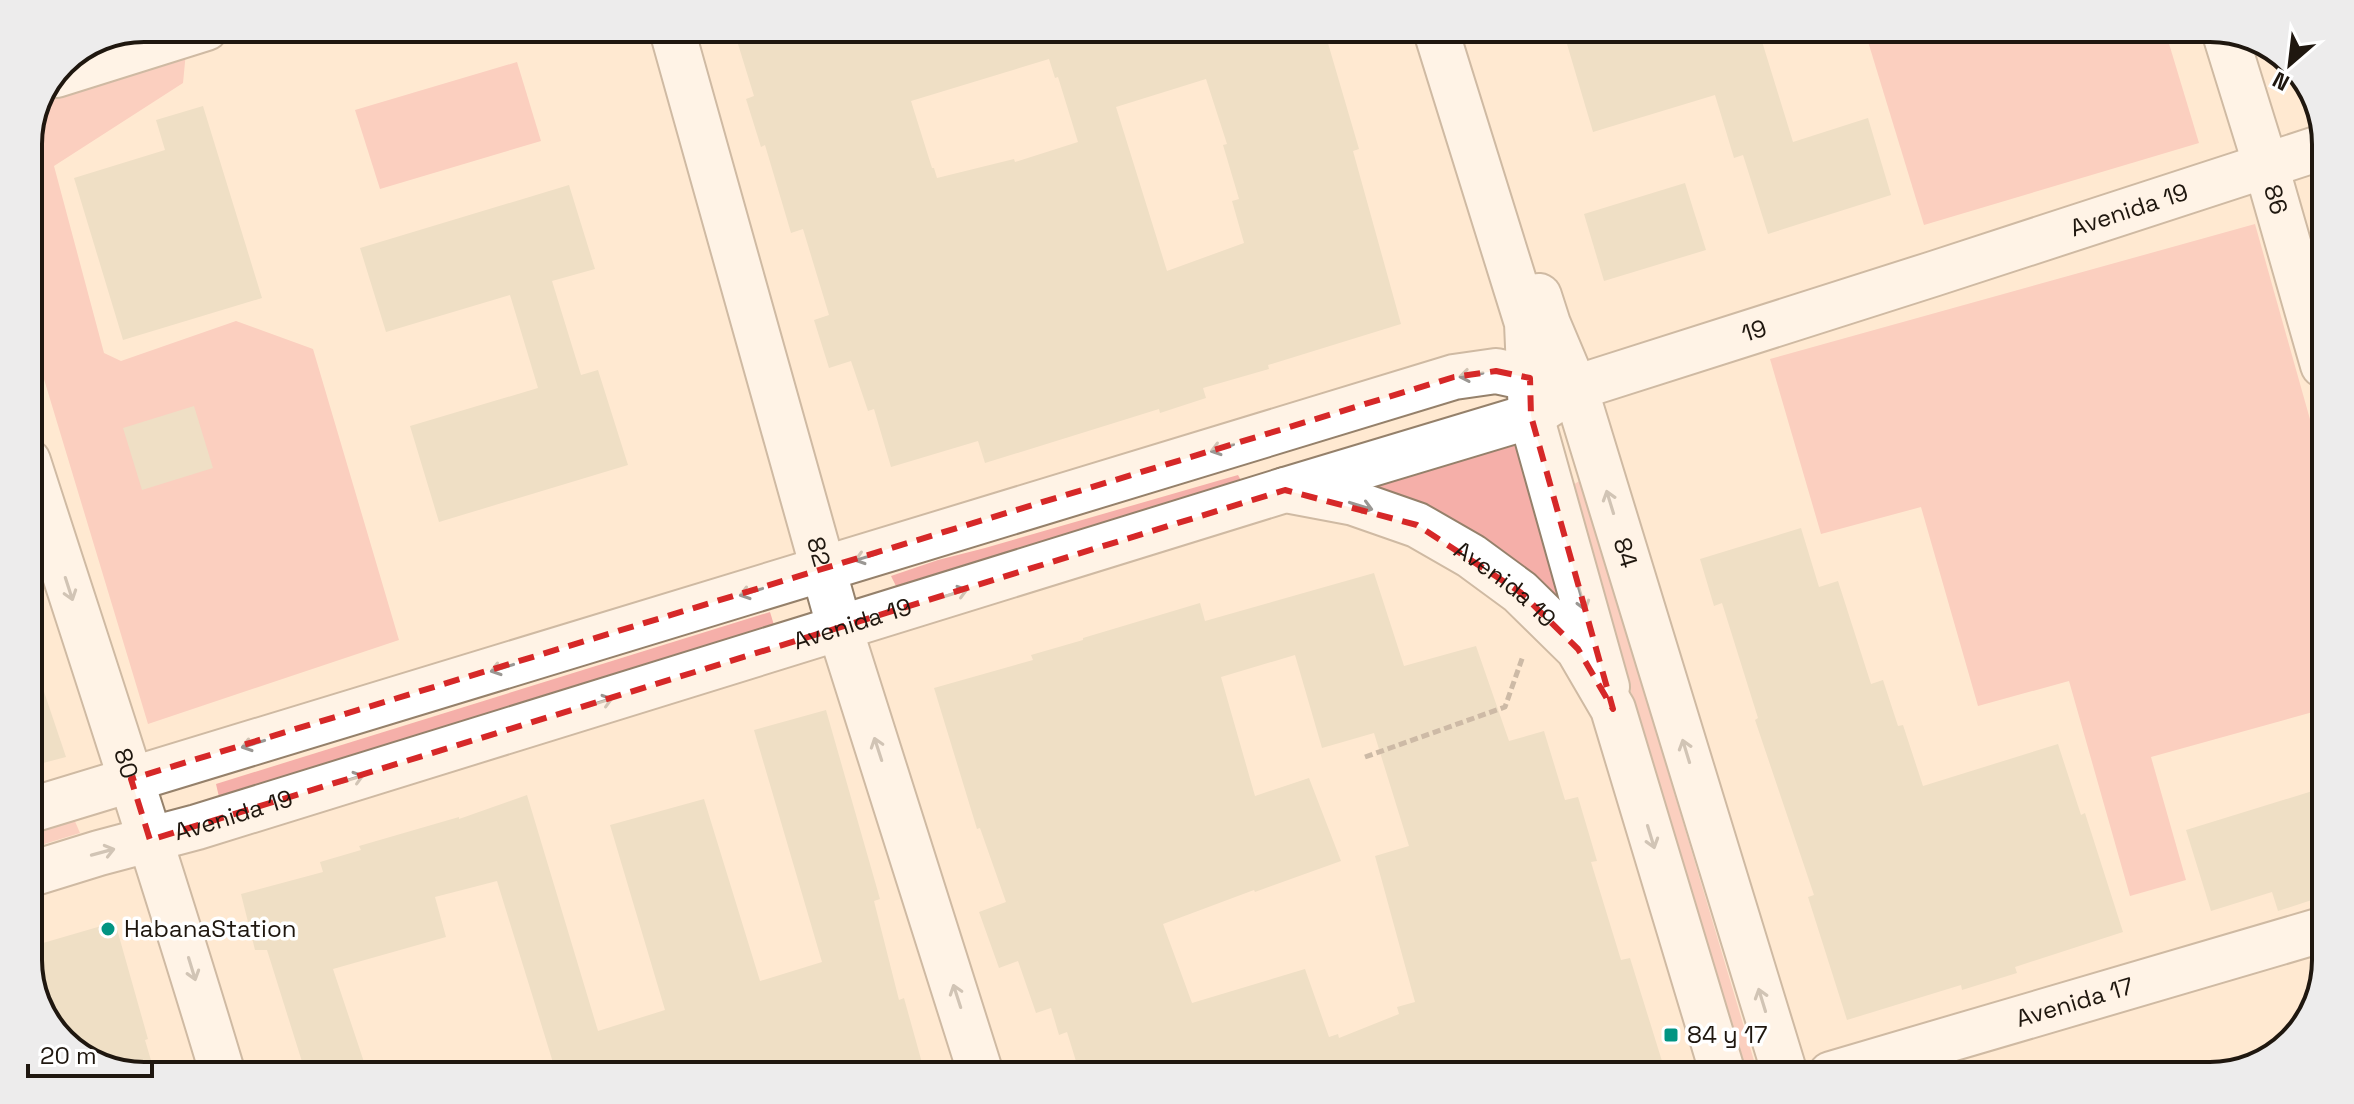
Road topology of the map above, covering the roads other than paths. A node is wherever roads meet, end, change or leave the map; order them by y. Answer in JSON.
{"nodes":[{"id":1,"x":161,"y":42,"type":"edge"},
{"id":2,"x":675,"y":42,"type":"edge"},
{"id":3,"x":1439,"y":42,"type":"edge"},
{"id":4,"x":1462,"y":42,"type":"edge"},
{"id":5,"x":2228,"y":44,"type":"edge"},
{"id":6,"x":76,"y":69,"type":"edge"},
{"id":7,"x":2312,"y":151,"type":"edge"},
{"id":8,"x":2266,"y":166,"type":"junction"},
{"id":9,"x":1933,"y":274,"type":"joint"},
{"id":10,"x":2312,"y":327,"type":"edge"},
{"id":11,"x":1575,"y":388,"type":"junction"},
{"id":12,"x":1530,"y":397,"type":"junction"},
{"id":13,"x":1285,"y":490,"type":"junction"},
{"id":14,"x":42,"y":504,"type":"edge"},
{"id":15,"x":825,"y":569,"type":"junction"},
{"id":16,"x":840,"y":629,"type":"junction"},
{"id":17,"x":1613,"y":709,"type":"junction"},
{"id":18,"x":131,"y":779,"type":"junction"},
{"id":19,"x":42,"y":807,"type":"edge"},
{"id":20,"x":150,"y":840,"type":"junction"},
{"id":21,"x":42,"y":871,"type":"edge"},
{"id":22,"x":2312,"y":933,"type":"edge"},
{"id":23,"x":219,"y":1062,"type":"edge"},
{"id":24,"x":977,"y":1062,"type":"edge"},
{"id":25,"x":1719,"y":1062,"type":"edge"},
{"id":26,"x":1781,"y":1062,"type":"edge"},
{"id":27,"x":1872,"y":1062,"type":"edge"}],
"edges":[{"from":1,"to":6,"type":"street"},
{"from":2,"to":15,"type":"street","name":"82"},
{"from":3,"to":12,"type":"street"},
{"from":4,"to":11,"type":"street","name":"84"},
{"from":5,"to":8,"type":"street","name":"86"},
{"from":7,"to":8,"type":"street","name":"Avenida 19"},
{"from":8,"to":9,"type":"street","name":"Avenida 19"},
{"from":8,"to":10,"type":"street","name":"86"},
{"from":9,"to":11,"type":"street","name":"19"},
{"from":11,"to":12,"type":"street"},
{"from":26,"to":11,"type":"street","name":"84","one_way":true},
{"from":12,"to":13,"type":"street"},
{"from":12,"to":15,"type":"street","one_way":true},
{"from":12,"to":17,"type":"street","one_way":true},
{"from":16,"to":13,"type":"street","name":"Avenida 19","one_way":true},
{"from":13,"to":17,"type":"street","name":"Avenida 19","one_way":true},
{"from":14,"to":18,"type":"street","name":"80","one_way":true},
{"from":15,"to":16,"type":"street","name":"82"},
{"from":15,"to":18,"type":"street","one_way":true},
{"from":20,"to":16,"type":"street","name":"Avenida 19","one_way":true},
{"from":24,"to":16,"type":"street","name":"82","one_way":true},
{"from":17,"to":25,"type":"street","one_way":true},
{"from":18,"to":19,"type":"street"},
{"from":18,"to":20,"type":"street","name":"80"},
{"from":21,"to":20,"type":"street","name":"Avenida 19","one_way":true},
{"from":20,"to":23,"type":"street","name":"80","one_way":true},
{"from":22,"to":27,"type":"street","name":"Avenida 17"}]}
